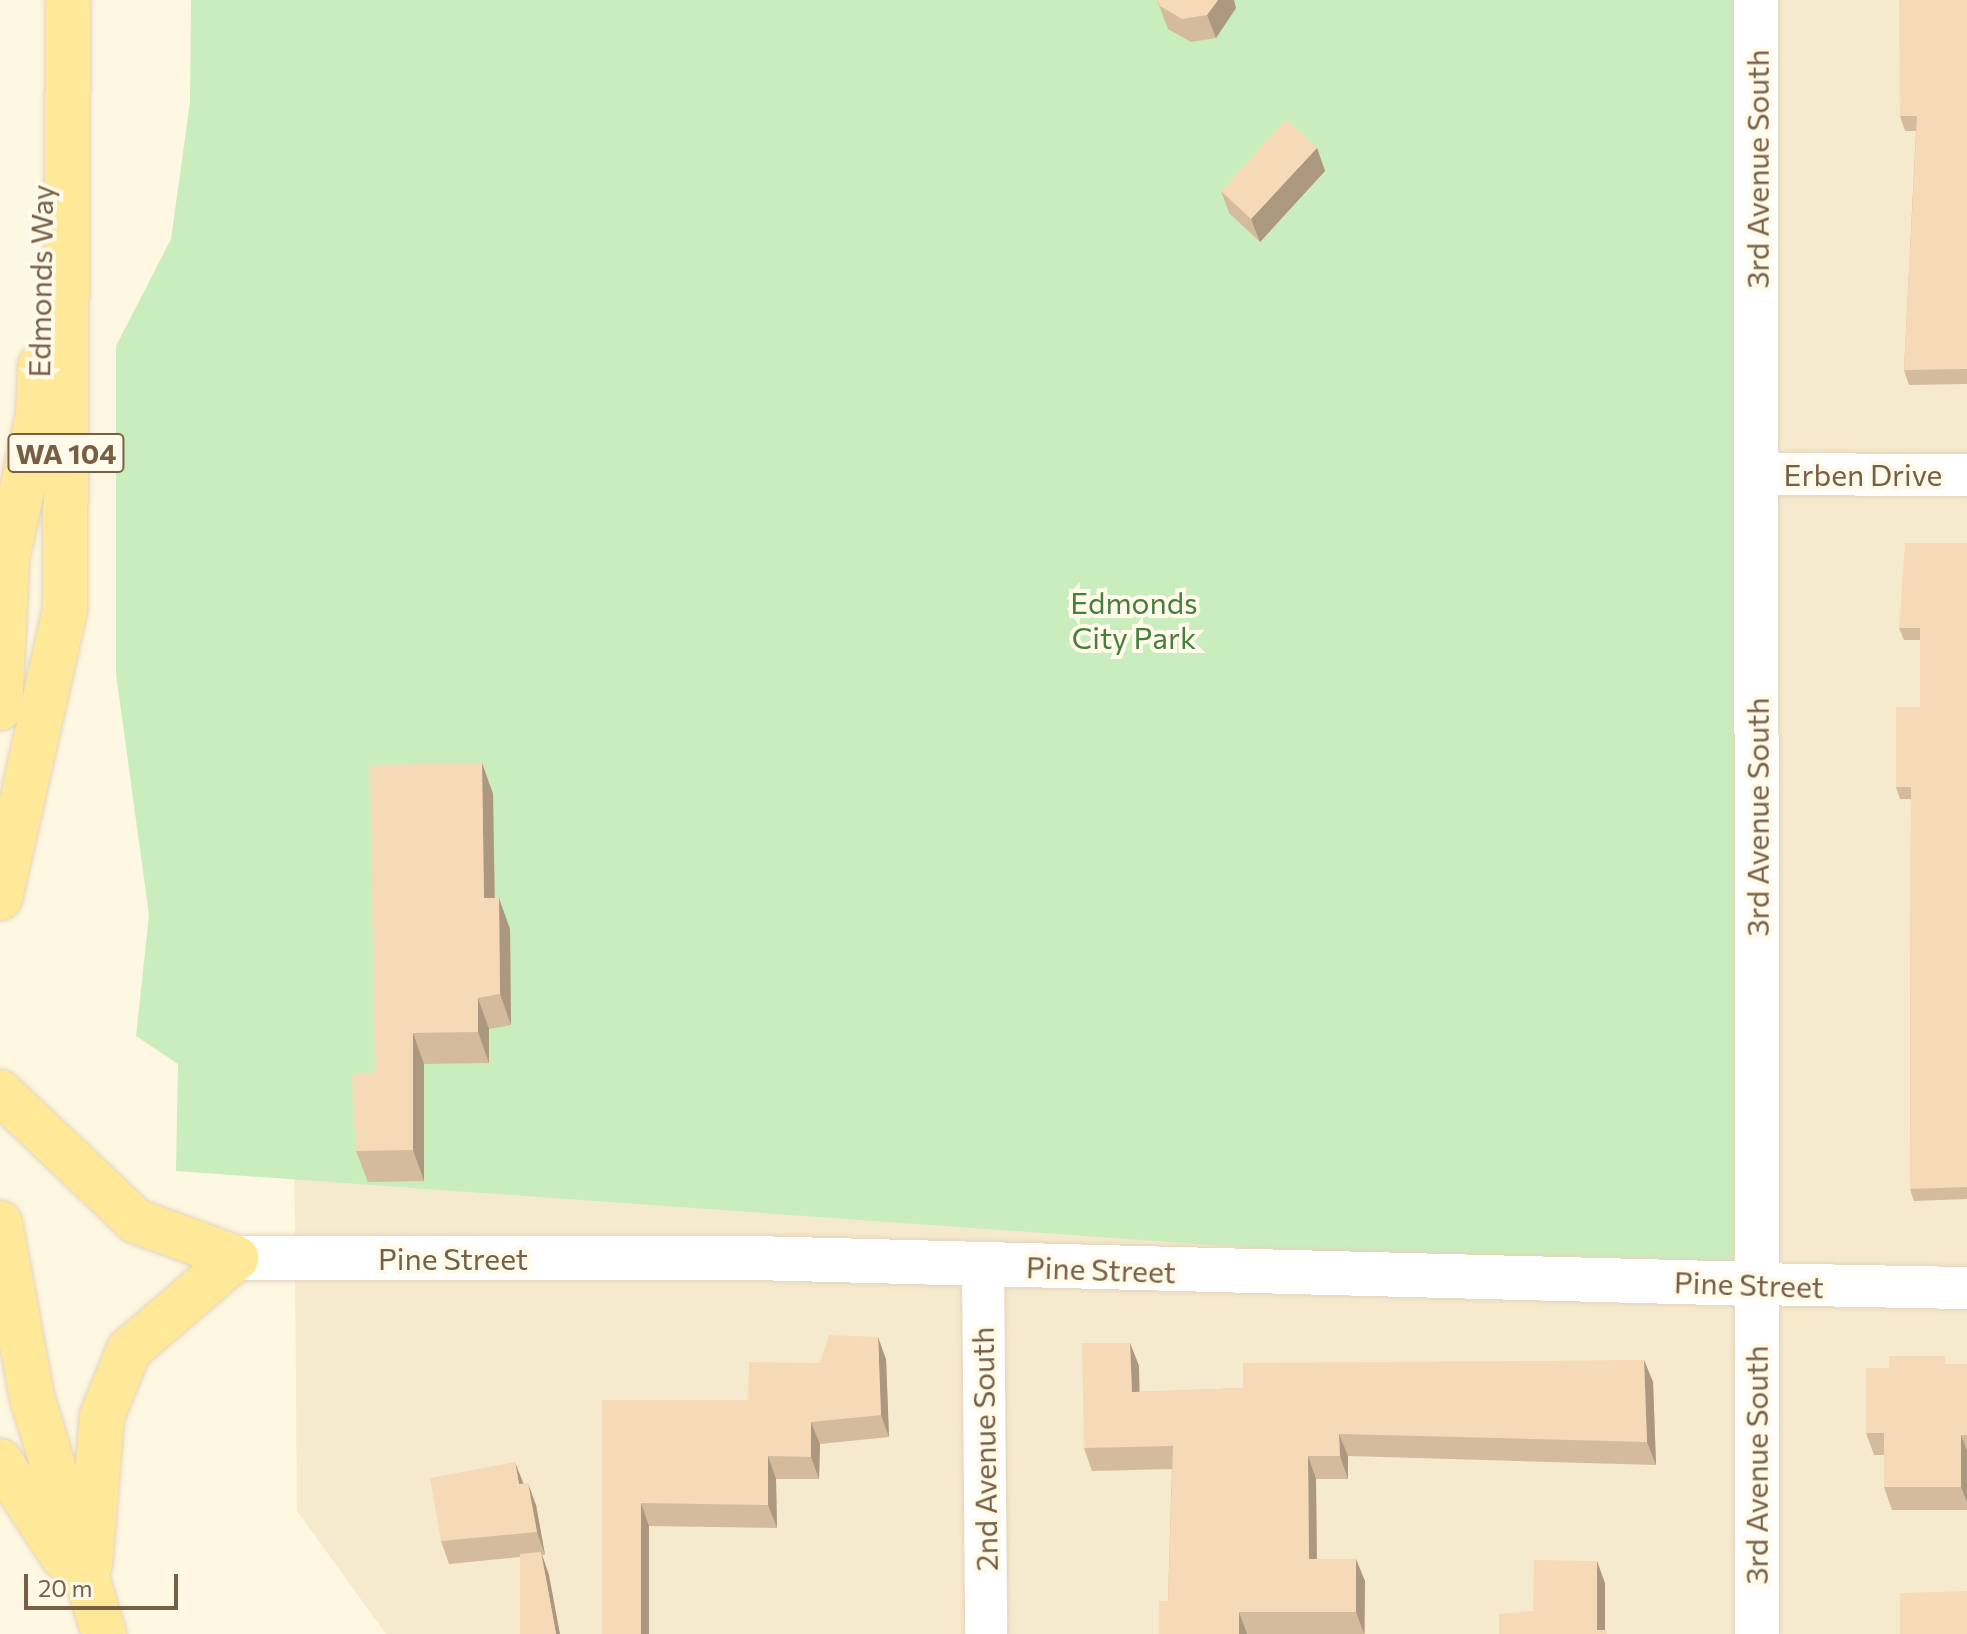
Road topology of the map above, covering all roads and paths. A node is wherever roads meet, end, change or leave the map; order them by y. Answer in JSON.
{"nodes":[{"id":1,"x":41,"y":0,"type":"edge"},
{"id":2,"x":68,"y":0,"type":"edge"},
{"id":3,"x":1756,"y":0,"type":"edge"},
{"id":4,"x":1758,"y":474,"type":"junction"},
{"id":5,"x":1967,"y":475,"type":"edge"},
{"id":6,"x":3,"y":540,"type":"edge"},
{"id":7,"x":0,"y":708,"type":"edge"},
{"id":8,"x":0,"y":898,"type":"edge"},
{"id":9,"x":0,"y":1092,"type":"edge"},
{"id":10,"x":2,"y":1249,"type":"edge"},
{"id":11,"x":236,"y":1258,"type":"junction"},
{"id":12,"x":983,"y":1264,"type":"junction"},
{"id":13,"x":1755,"y":1284,"type":"junction"},
{"id":14,"x":1967,"y":1288,"type":"edge"},
{"id":15,"x":0,"y":1461,"type":"edge"},
{"id":16,"x":87,"y":1594,"type":"junction"},
{"id":17,"x":104,"y":1634,"type":"edge"},
{"id":18,"x":986,"y":1634,"type":"edge"},
{"id":19,"x":1757,"y":1634,"type":"edge"}],
"edges":[{"from":1,"to":6,"type":"main road","name":"Edmonds Way","number":"WA 104"},
{"from":2,"to":8,"type":"main road","number":"WA 104"},
{"from":3,"to":4,"type":"street","name":"3rd Avenue South"},
{"from":4,"to":5,"type":"street","name":"Erben Drive"},
{"from":4,"to":13,"type":"street","name":"3rd Avenue South"},
{"from":6,"to":7,"type":"main road","name":"Edmonds Way","number":"WA 104"},
{"from":9,"to":11,"type":"main road"},
{"from":10,"to":16,"type":"main road"},
{"from":11,"to":12,"type":"street","name":"Pine Street"},
{"from":11,"to":16,"type":"main road"},
{"from":12,"to":13,"type":"street","name":"Pine Street"},
{"from":12,"to":18,"type":"street","name":"2nd Avenue South"},
{"from":13,"to":14,"type":"street","name":"Pine Street"},
{"from":13,"to":19,"type":"street","name":"3rd Avenue South"},
{"from":15,"to":16,"type":"main road"},
{"from":16,"to":17,"type":"main road"}]}
